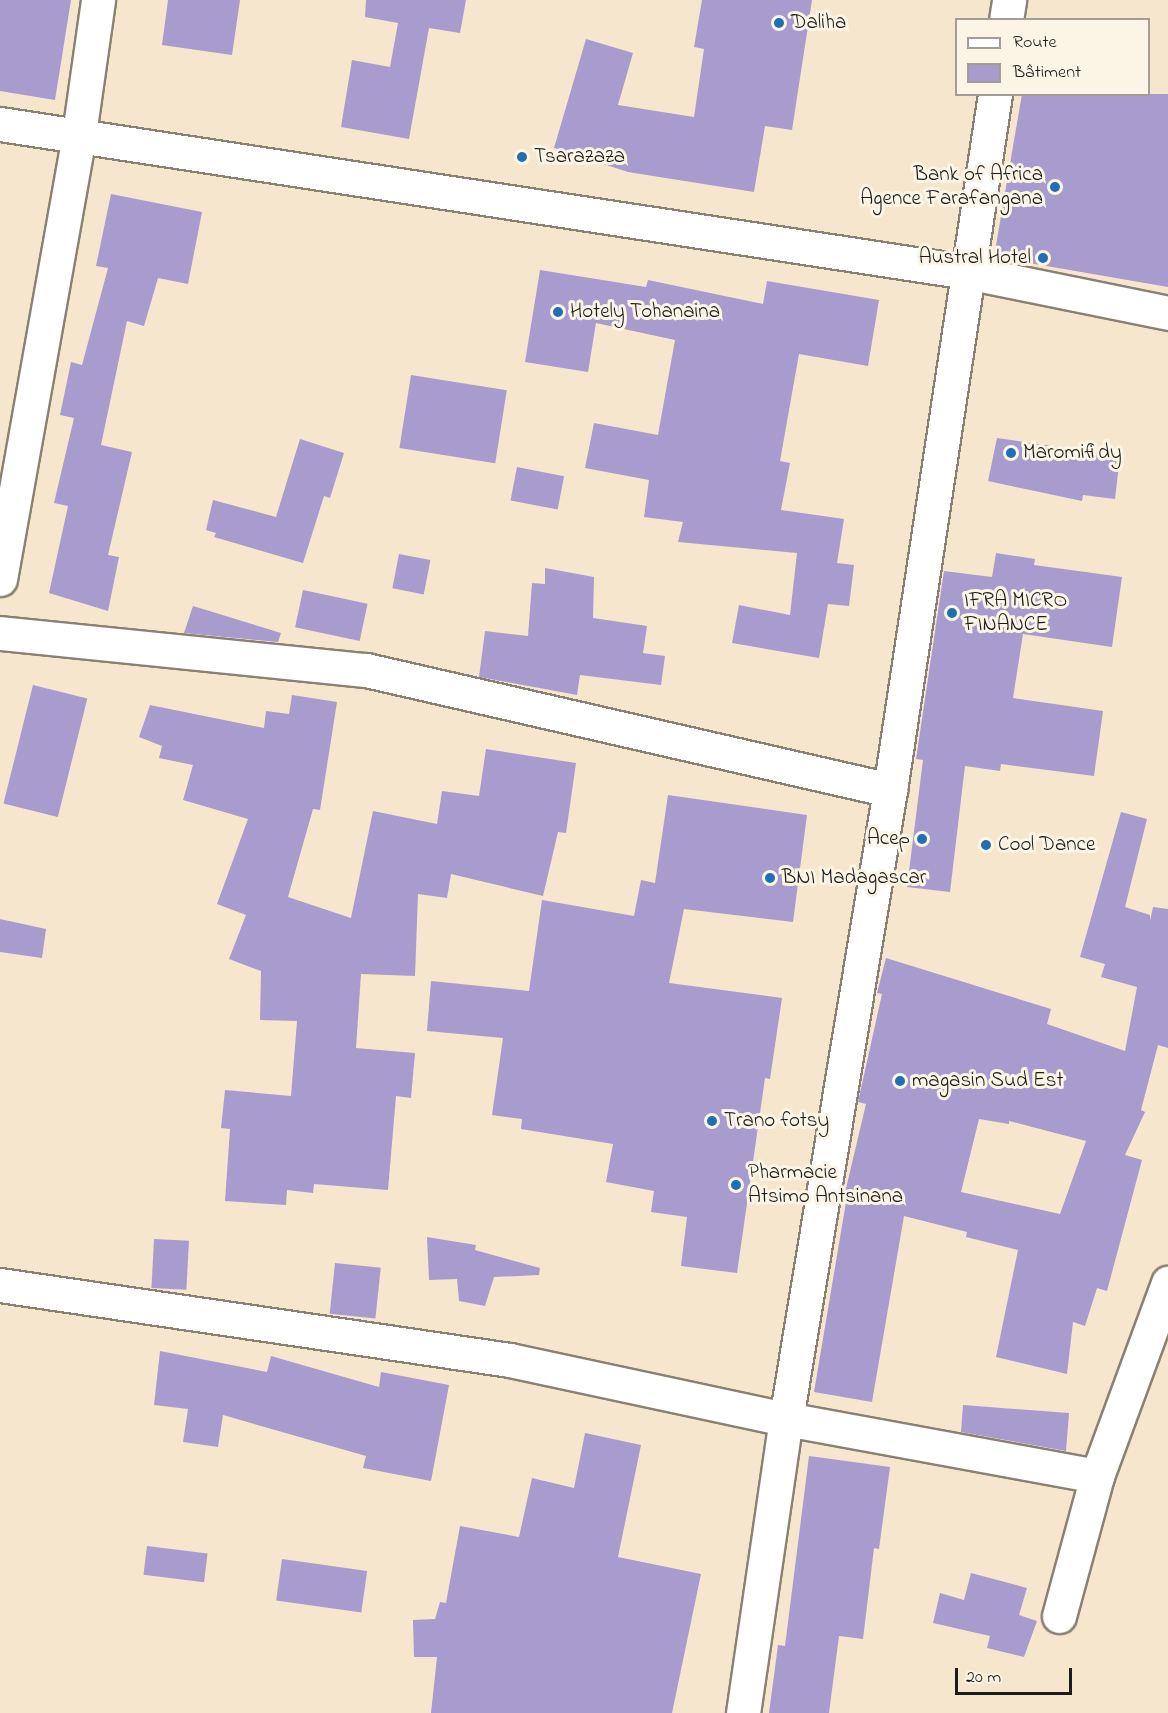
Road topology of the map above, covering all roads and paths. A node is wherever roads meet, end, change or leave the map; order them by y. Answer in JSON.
{"nodes":[{"id":1,"x":98,"y":0,"type":"edge"},
{"id":2,"x":1009,"y":0,"type":"edge"},
{"id":3,"x":1006,"y":18,"type":"edge"},
{"id":4,"x":994,"y":96,"type":"edge"},
{"id":5,"x":0,"y":123,"type":"edge"},
{"id":6,"x":79,"y":134,"type":"junction"},
{"id":7,"x":967,"y":272,"type":"junction"},
{"id":8,"x":1168,"y":313,"type":"edge"},
{"id":9,"x":0,"y":579,"type":"edge"},
{"id":10,"x":0,"y":633,"type":"edge"},
{"id":11,"x":890,"y":790,"type":"junction"},
{"id":12,"x":1168,"y":1283,"type":"edge"},
{"id":13,"x":0,"y":1285,"type":"edge"},
{"id":14,"x":786,"y":1419,"type":"junction"},
{"id":15,"x":1097,"y":1476,"type":"junction"},
{"id":16,"x":1059,"y":1616,"type":"dead end"},
{"id":17,"x":743,"y":1713,"type":"edge"}],
"edges":[{"from":1,"to":6,"type":"street"},
{"from":2,"to":3,"type":"street"},
{"from":4,"to":7,"type":"street"},
{"from":5,"to":6,"type":"street"},
{"from":6,"to":7,"type":"street"},
{"from":6,"to":9,"type":"street"},
{"from":7,"to":8,"type":"street"},
{"from":7,"to":11,"type":"street"},
{"from":10,"to":11,"type":"street"},
{"from":11,"to":14,"type":"street"},
{"from":12,"to":15,"type":"street"},
{"from":13,"to":14,"type":"street"},
{"from":14,"to":15,"type":"street"},
{"from":14,"to":17,"type":"street"},
{"from":15,"to":16,"type":"street"}]}
